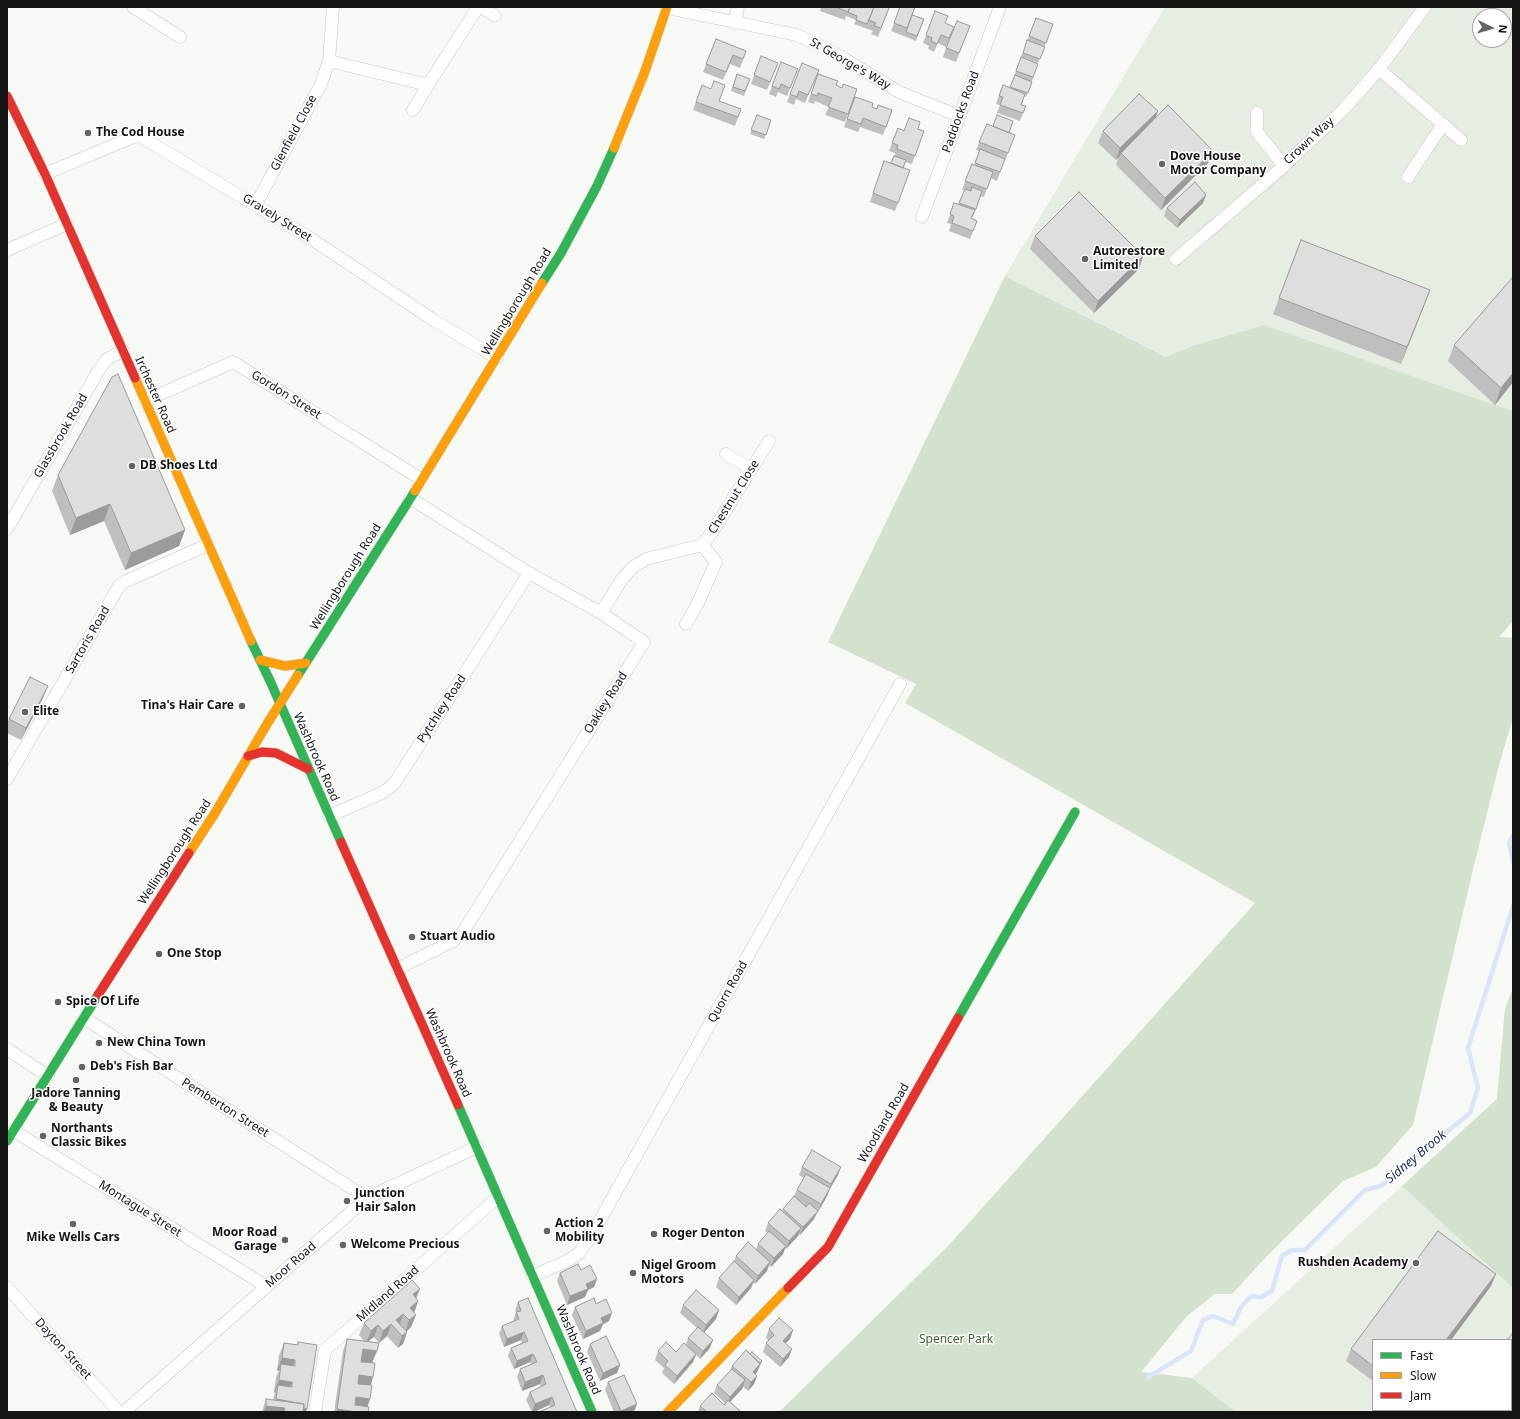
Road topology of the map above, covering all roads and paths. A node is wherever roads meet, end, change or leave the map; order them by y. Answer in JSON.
{"nodes":[{"id":1,"x":133,"y":7,"type":"edge"},
{"id":2,"x":333,"y":7,"type":"edge"},
{"id":3,"x":478,"y":7,"type":"edge"},
{"id":4,"x":481,"y":7,"type":"edge"},
{"id":5,"x":738,"y":7,"type":"edge"},
{"id":6,"x":1000,"y":7,"type":"edge"},
{"id":7,"x":1425,"y":7,"type":"edge"},
{"id":8,"x":667,"y":8,"type":"edge"},
{"id":9,"x":146,"y":11,"type":"edge"},
{"id":10,"x":495,"y":16,"type":"dead end"},
{"id":11,"x":736,"y":23,"type":"junction"},
{"id":12,"x":180,"y":37,"type":"dead end"},
{"id":13,"x":329,"y":61,"type":"junction"},
{"id":14,"x":1379,"y":69,"type":"junction"},
{"id":15,"x":428,"y":85,"type":"junction"},
{"id":16,"x":7,"y":96,"type":"edge"},
{"id":17,"x":413,"y":110,"type":"dead end"},
{"id":18,"x":1257,"y":112,"type":"dead end"},
{"id":19,"x":959,"y":116,"type":"junction"},
{"id":20,"x":1443,"y":124,"type":"junction"},
{"id":21,"x":1461,"y":140,"type":"dead end"},
{"id":22,"x":1284,"y":166,"type":"junction"},
{"id":23,"x":45,"y":174,"type":"junction"},
{"id":24,"x":1408,"y":176,"type":"dead end"},
{"id":25,"x":256,"y":204,"type":"junction"},
{"id":26,"x":922,"y":217,"type":"dead end"},
{"id":27,"x":67,"y":224,"type":"junction"},
{"id":28,"x":7,"y":250,"type":"edge"},
{"id":29,"x":1176,"y":259,"type":"dead end"},
{"id":30,"x":123,"y":351,"type":"junction"},
{"id":31,"x":497,"y":358,"type":"junction"},
{"id":32,"x":145,"y":401,"type":"junction"},
{"id":33,"x":769,"y":440,"type":"dead end"},
{"id":34,"x":726,"y":454,"type":"dead end"},
{"id":35,"x":752,"y":469,"type":"junction"},
{"id":36,"x":421,"y":480,"type":"junction"},
{"id":37,"x":410,"y":498,"type":"junction"},
{"id":38,"x":7,"y":529,"type":"edge"},
{"id":39,"x":208,"y":545,"type":"junction"},
{"id":40,"x":702,"y":545,"type":"junction"},
{"id":41,"x":529,"y":573,"type":"junction"},
{"id":42,"x":601,"y":613,"type":"junction"},
{"id":43,"x":686,"y":624,"type":"dead end"},
{"id":44,"x":260,"y":660,"type":"junction"},
{"id":45,"x":306,"y":663,"type":"junction"},
{"id":46,"x":900,"y":684,"type":"dead end"},
{"id":47,"x":280,"y":704,"type":"junction"},
{"id":48,"x":248,"y":756,"type":"junction"},
{"id":49,"x":308,"y":769,"type":"junction"},
{"id":50,"x":7,"y":779,"type":"edge"},
{"id":51,"x":1075,"y":812,"type":"dead end"},
{"id":52,"x":329,"y":816,"type":"junction"},
{"id":53,"x":397,"y":969,"type":"junction"},
{"id":54,"x":84,"y":1018,"type":"junction"},
{"id":55,"x":7,"y":1049,"type":"edge"},
{"id":56,"x":48,"y":1076,"type":"junction"},
{"id":57,"x":10,"y":1136,"type":"edge"},
{"id":58,"x":477,"y":1147,"type":"junction"},
{"id":59,"x":498,"y":1197,"type":"junction"},
{"id":60,"x":367,"y":1198,"type":"junction"},
{"id":61,"x":533,"y":1276,"type":"junction"},
{"id":62,"x":266,"y":1286,"type":"junction"},
{"id":63,"x":7,"y":1287,"type":"edge"},
{"id":64,"x":119,"y":1412,"type":"edge"},
{"id":65,"x":124,"y":1412,"type":"edge"},
{"id":66,"x":315,"y":1412,"type":"edge"},
{"id":67,"x":592,"y":1412,"type":"edge"},
{"id":68,"x":668,"y":1412,"type":"edge"}],
"edges":[{"from":1,"to":9,"type":"street"},
{"from":2,"to":13,"type":"street","name":"Glenfield Close"},
{"from":3,"to":15,"type":"street"},
{"from":4,"to":10,"type":"street"},
{"from":5,"to":11,"type":"street"},
{"from":6,"to":19,"type":"street","name":"Paddocks Road"},
{"from":7,"to":14,"type":"street","name":"Crown Way"},
{"from":8,"to":11,"type":"street","name":"St George's Way"},
{"from":8,"to":31,"type":"main road","name":"Wellingborough Road"},
{"from":9,"to":12,"type":"street"},
{"from":11,"to":19,"type":"street","name":"St George's Way"},
{"from":13,"to":15,"type":"street"},
{"from":13,"to":25,"type":"street","name":"Glenfield Close"},
{"from":14,"to":20,"type":"street"},
{"from":14,"to":22,"type":"street","name":"Crown Way"},
{"from":15,"to":17,"type":"street"},
{"from":16,"to":23,"type":"main road","name":"Irchester Road"},
{"from":18,"to":22,"type":"street"},
{"from":19,"to":26,"type":"street","name":"Paddocks Road"},
{"from":20,"to":21,"type":"street"},
{"from":20,"to":24,"type":"street"},
{"from":22,"to":29,"type":"street","name":"Crown Way"},
{"from":23,"to":25,"type":"street","name":"Gravely Street"},
{"from":23,"to":27,"type":"main road","name":"Irchester Road"},
{"from":25,"to":31,"type":"street","name":"Gravely Street"},
{"from":27,"to":28,"type":"street"},
{"from":27,"to":30,"type":"main road","name":"Irchester Road"},
{"from":30,"to":32,"type":"main road","name":"Irchester Road"},
{"from":30,"to":38,"type":"street","name":"Glassbrook Road"},
{"from":31,"to":36,"type":"main road","name":"Wellingborough Road"},
{"from":32,"to":36,"type":"street","name":"Gordon Street"},
{"from":32,"to":39,"type":"main road","name":"Irchester Road"},
{"from":33,"to":35,"type":"street","name":"Chestnut Close"},
{"from":34,"to":35,"type":"street"},
{"from":35,"to":40,"type":"street","name":"Chestnut Close"},
{"from":36,"to":37,"type":"main road","name":"Wellingborough Road"},
{"from":37,"to":41,"type":"street","name":"Oakley Road"},
{"from":37,"to":45,"type":"main road","name":"Wellingborough Road"},
{"from":39,"to":44,"type":"main road","name":"Irchester Road"},
{"from":39,"to":50,"type":"street","name":"Sartoris Road"},
{"from":40,"to":42,"type":"street","name":"Chestnut Close"},
{"from":40,"to":43,"type":"street"},
{"from":41,"to":42,"type":"street","name":"Oakley Road"},
{"from":41,"to":52,"type":"street","name":"Pytchley Road"},
{"from":42,"to":53,"type":"street","name":"Oakley Road"},
{"from":44,"to":45,"type":"main road"},
{"from":44,"to":47,"type":"main road","name":"Irchester Road"},
{"from":45,"to":47,"type":"main road","name":"Wellingborough Road"},
{"from":46,"to":61,"type":"street","name":"Quorn Road"},
{"from":47,"to":48,"type":"main road","name":"Wellingborough Road"},
{"from":47,"to":49,"type":"main road","name":"Washbrook Road"},
{"from":48,"to":49,"type":"main road"},
{"from":48,"to":54,"type":"main road","name":"Wellingborough Road"},
{"from":49,"to":52,"type":"main road","name":"Washbrook Road"},
{"from":51,"to":68,"type":"main road","name":"Woodland Road"},
{"from":52,"to":53,"type":"main road","name":"Washbrook Road"},
{"from":53,"to":58,"type":"main road","name":"Washbrook Road"},
{"from":54,"to":56,"type":"main road","name":"Wellingborough Road"},
{"from":54,"to":60,"type":"street","name":"Pemberton Street"},
{"from":55,"to":56,"type":"street"},
{"from":56,"to":57,"type":"main road","name":"Wellingborough Road"},
{"from":57,"to":62,"type":"street","name":"Montague Street"},
{"from":58,"to":59,"type":"main road","name":"Washbrook Road"},
{"from":58,"to":60,"type":"street","name":"Moor Road"},
{"from":59,"to":61,"type":"main road","name":"Washbrook Road"},
{"from":59,"to":66,"type":"street","name":"Midland Road"},
{"from":60,"to":62,"type":"street","name":"Moor Road"},
{"from":61,"to":67,"type":"main road","name":"Washbrook Road"},
{"from":62,"to":65,"type":"street","name":"Moor Road"},
{"from":63,"to":64,"type":"street","name":"Dayton Street"}]}
